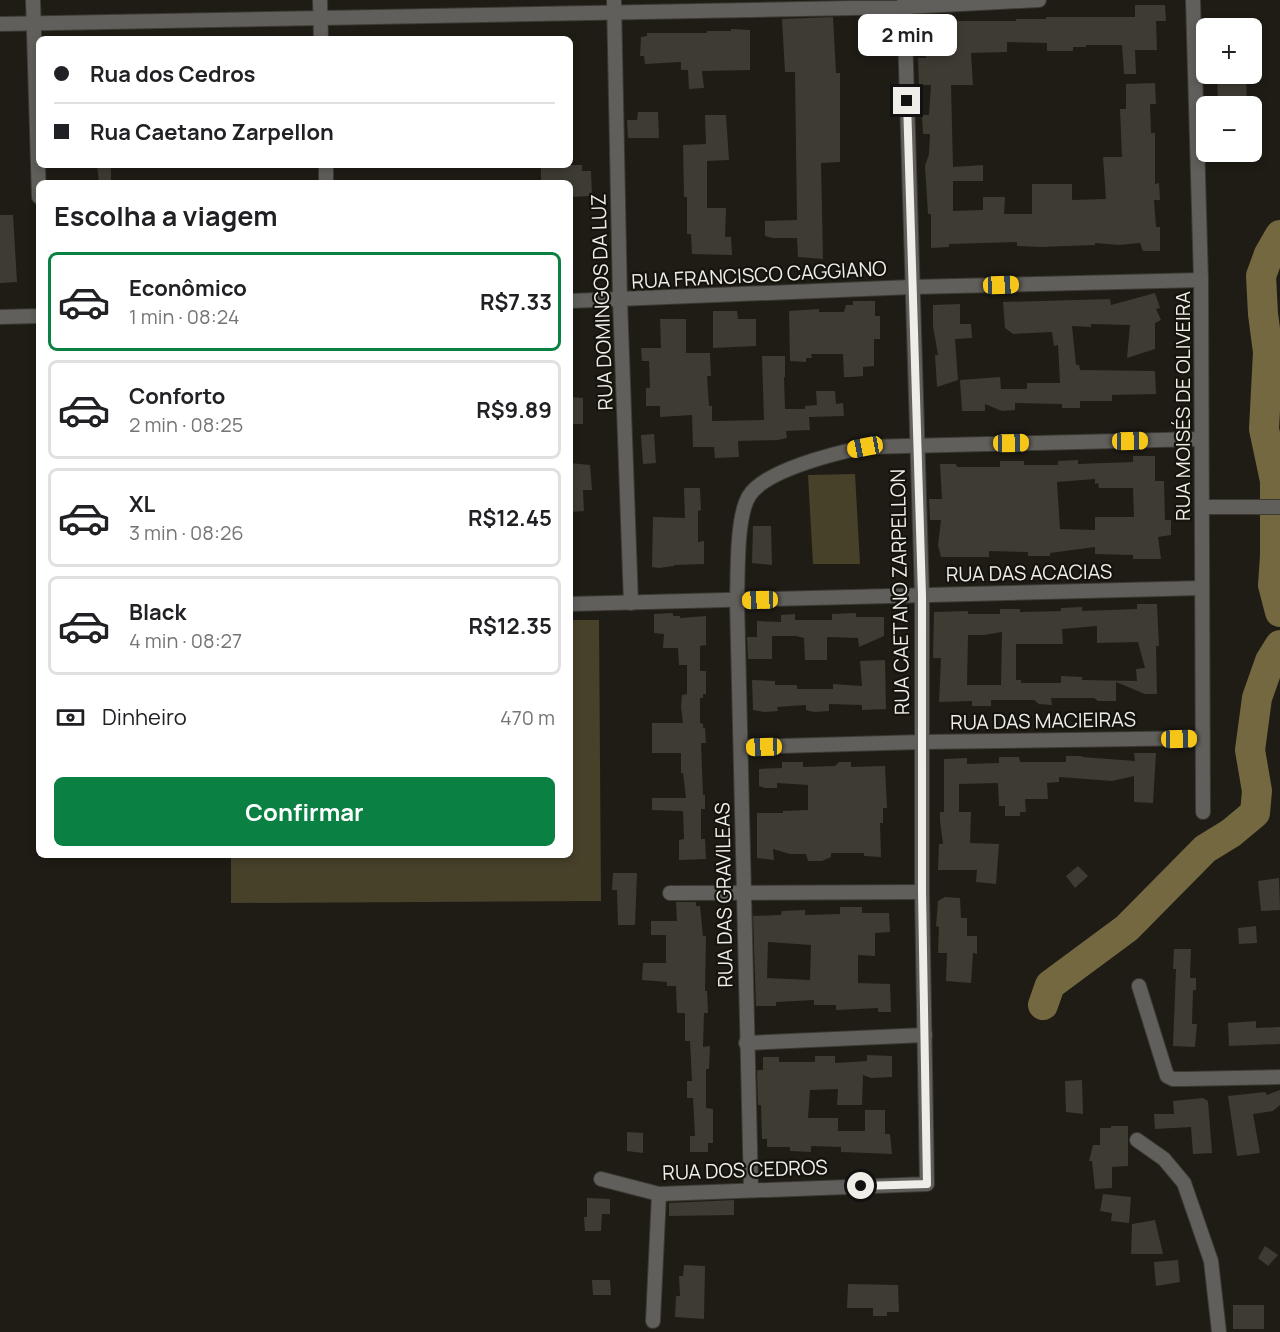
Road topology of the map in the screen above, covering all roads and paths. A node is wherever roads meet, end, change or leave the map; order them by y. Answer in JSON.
{"nodes":[{"id":1,"x":33,"y":0,"type":"edge"},
{"id":2,"x":320,"y":0,"type":"edge"},
{"id":3,"x":1039,"y":0,"type":"edge"},
{"id":4,"x":1192,"y":0,"type":"edge"},
{"id":5,"x":904,"y":4,"type":"edge"},
{"id":6,"x":614,"y":7,"type":"edge"},
{"id":7,"x":320,"y":17,"type":"junction"},
{"id":8,"x":33,"y":23,"type":"junction"},
{"id":9,"x":0,"y":24,"type":"edge"},
{"id":10,"x":321,"y":36,"type":"edge"},
{"id":11,"x":36,"y":110,"type":"edge"},
{"id":12,"x":1202,"y":280,"type":"junction"},
{"id":13,"x":912,"y":287,"type":"junction"},
{"id":14,"x":620,"y":300,"type":"junction"},
{"id":15,"x":573,"y":301,"type":"edge"},
{"id":16,"x":36,"y":316,"type":"edge"},
{"id":17,"x":0,"y":317,"type":"edge"},
{"id":18,"x":1201,"y":439,"type":"junction"},
{"id":19,"x":916,"y":444,"type":"junction"},
{"id":20,"x":1203,"y":507,"type":"junction"},
{"id":21,"x":1280,"y":507,"type":"edge"},
{"id":22,"x":1202,"y":588,"type":"junction"},
{"id":23,"x":922,"y":595,"type":"junction"},
{"id":24,"x":737,"y":601,"type":"junction"},
{"id":25,"x":631,"y":603,"type":"junction"},
{"id":26,"x":573,"y":604,"type":"edge"},
{"id":27,"x":1202,"y":738,"type":"junction"},
{"id":28,"x":922,"y":742,"type":"junction"},
{"id":29,"x":741,"y":747,"type":"junction"},
{"id":30,"x":1203,"y":812,"type":"dead end"},
{"id":31,"x":922,"y":892,"type":"junction"},
{"id":32,"x":670,"y":893,"type":"dead end"},
{"id":33,"x":742,"y":893,"type":"junction"},
{"id":34,"x":1139,"y":986,"type":"dead end"},
{"id":35,"x":925,"y":1035,"type":"junction"},
{"id":36,"x":746,"y":1043,"type":"junction"},
{"id":37,"x":1280,"y":1077,"type":"edge"},
{"id":38,"x":1137,"y":1140,"type":"dead end"},
{"id":39,"x":601,"y":1179,"type":"dead end"},
{"id":40,"x":927,"y":1184,"type":"joint"},
{"id":41,"x":751,"y":1189,"type":"junction"},
{"id":42,"x":658,"y":1194,"type":"junction"},
{"id":43,"x":653,"y":1321,"type":"dead end"},
{"id":44,"x":1219,"y":1332,"type":"edge"}],
"edges":[{"from":1,"to":8,"type":"street"},
{"from":2,"to":7,"type":"street"},
{"from":3,"to":5,"type":"street"},
{"from":4,"to":12,"type":"street","name":"RUA MOISÉS DE OLIVEIRA"},
{"from":5,"to":6,"type":"street"},
{"from":5,"to":13,"type":"street","name":"RUA CAETANO ZARPELLON"},
{"from":6,"to":7,"type":"street"},
{"from":6,"to":14,"type":"street","name":"RUA DOMINGOS DA LUZ"},
{"from":7,"to":8,"type":"street"},
{"from":7,"to":10,"type":"street"},
{"from":8,"to":9,"type":"street"},
{"from":8,"to":11,"type":"street"},
{"from":12,"to":13,"type":"street","name":"RUA FRANCISCO CAGGIANO"},
{"from":12,"to":18,"type":"street","name":"RUA MOISÉS DE OLIVEIRA"},
{"from":13,"to":14,"type":"street","name":"RUA FRANCISCO CAGGIANO"},
{"from":13,"to":19,"type":"street","name":"RUA CAETANO ZARPELLON"},
{"from":14,"to":15,"type":"street","name":"RUA FRANCISCO CAGGIANO"},
{"from":14,"to":25,"type":"street","name":"RUA DOMINGOS DA LUZ"},
{"from":16,"to":17,"type":"street"},
{"from":18,"to":19,"type":"street","name":"RUA DAS GRAVILEAS"},
{"from":18,"to":20,"type":"street","name":"RUA MOISÉS DE OLIVEIRA"},
{"from":19,"to":23,"type":"street","name":"RUA CAETANO ZARPELLON"},
{"from":19,"to":24,"type":"street","name":"RUA DAS GRAVILEAS"},
{"from":20,"to":21,"type":"street"},
{"from":20,"to":22,"type":"street","name":"RUA MOISÉS DE OLIVEIRA"},
{"from":22,"to":23,"type":"street","name":"RUA DAS ACACIAS"},
{"from":22,"to":27,"type":"street","name":"RUA MOISÉS DE OLIVEIRA"},
{"from":23,"to":24,"type":"street","name":"RUA DAS ACACIAS"},
{"from":23,"to":28,"type":"street","name":"RUA CAETANO ZARPELLON"},
{"from":24,"to":25,"type":"street","name":"RUA DAS ACACIAS"},
{"from":24,"to":29,"type":"street","name":"RUA DAS GRAVILEAS"},
{"from":25,"to":26,"type":"street","name":"RUA DAS ACACIAS"},
{"from":27,"to":28,"type":"street","name":"RUA DAS MACIEIRAS"},
{"from":27,"to":30,"type":"street","name":"RUA MOISÉS DE OLIVEIRA"},
{"from":28,"to":29,"type":"street","name":"RUA DAS MACIEIRAS"},
{"from":28,"to":31,"type":"street","name":"RUA CAETANO ZARPELLON"},
{"from":29,"to":33,"type":"street","name":"RUA DAS GRAVILEAS"},
{"from":31,"to":33,"type":"street"},
{"from":31,"to":35,"type":"street","name":"RUA CAETANO ZARPELLON"},
{"from":32,"to":33,"type":"street"},
{"from":33,"to":36,"type":"street","name":"RUA DAS GRAVILEAS"},
{"from":34,"to":37,"type":"street"},
{"from":35,"to":36,"type":"street"},
{"from":35,"to":40,"type":"street","name":"RUA CAETANO ZARPELLON"},
{"from":36,"to":41,"type":"street","name":"RUA DAS GRAVILEAS"},
{"from":38,"to":44,"type":"street"},
{"from":39,"to":42,"type":"street","name":"RUA DOS CEDROS"},
{"from":40,"to":41,"type":"street","name":"RUA DOS CEDROS"},
{"from":41,"to":42,"type":"street","name":"RUA DOS CEDROS"},
{"from":42,"to":43,"type":"street"}]}
